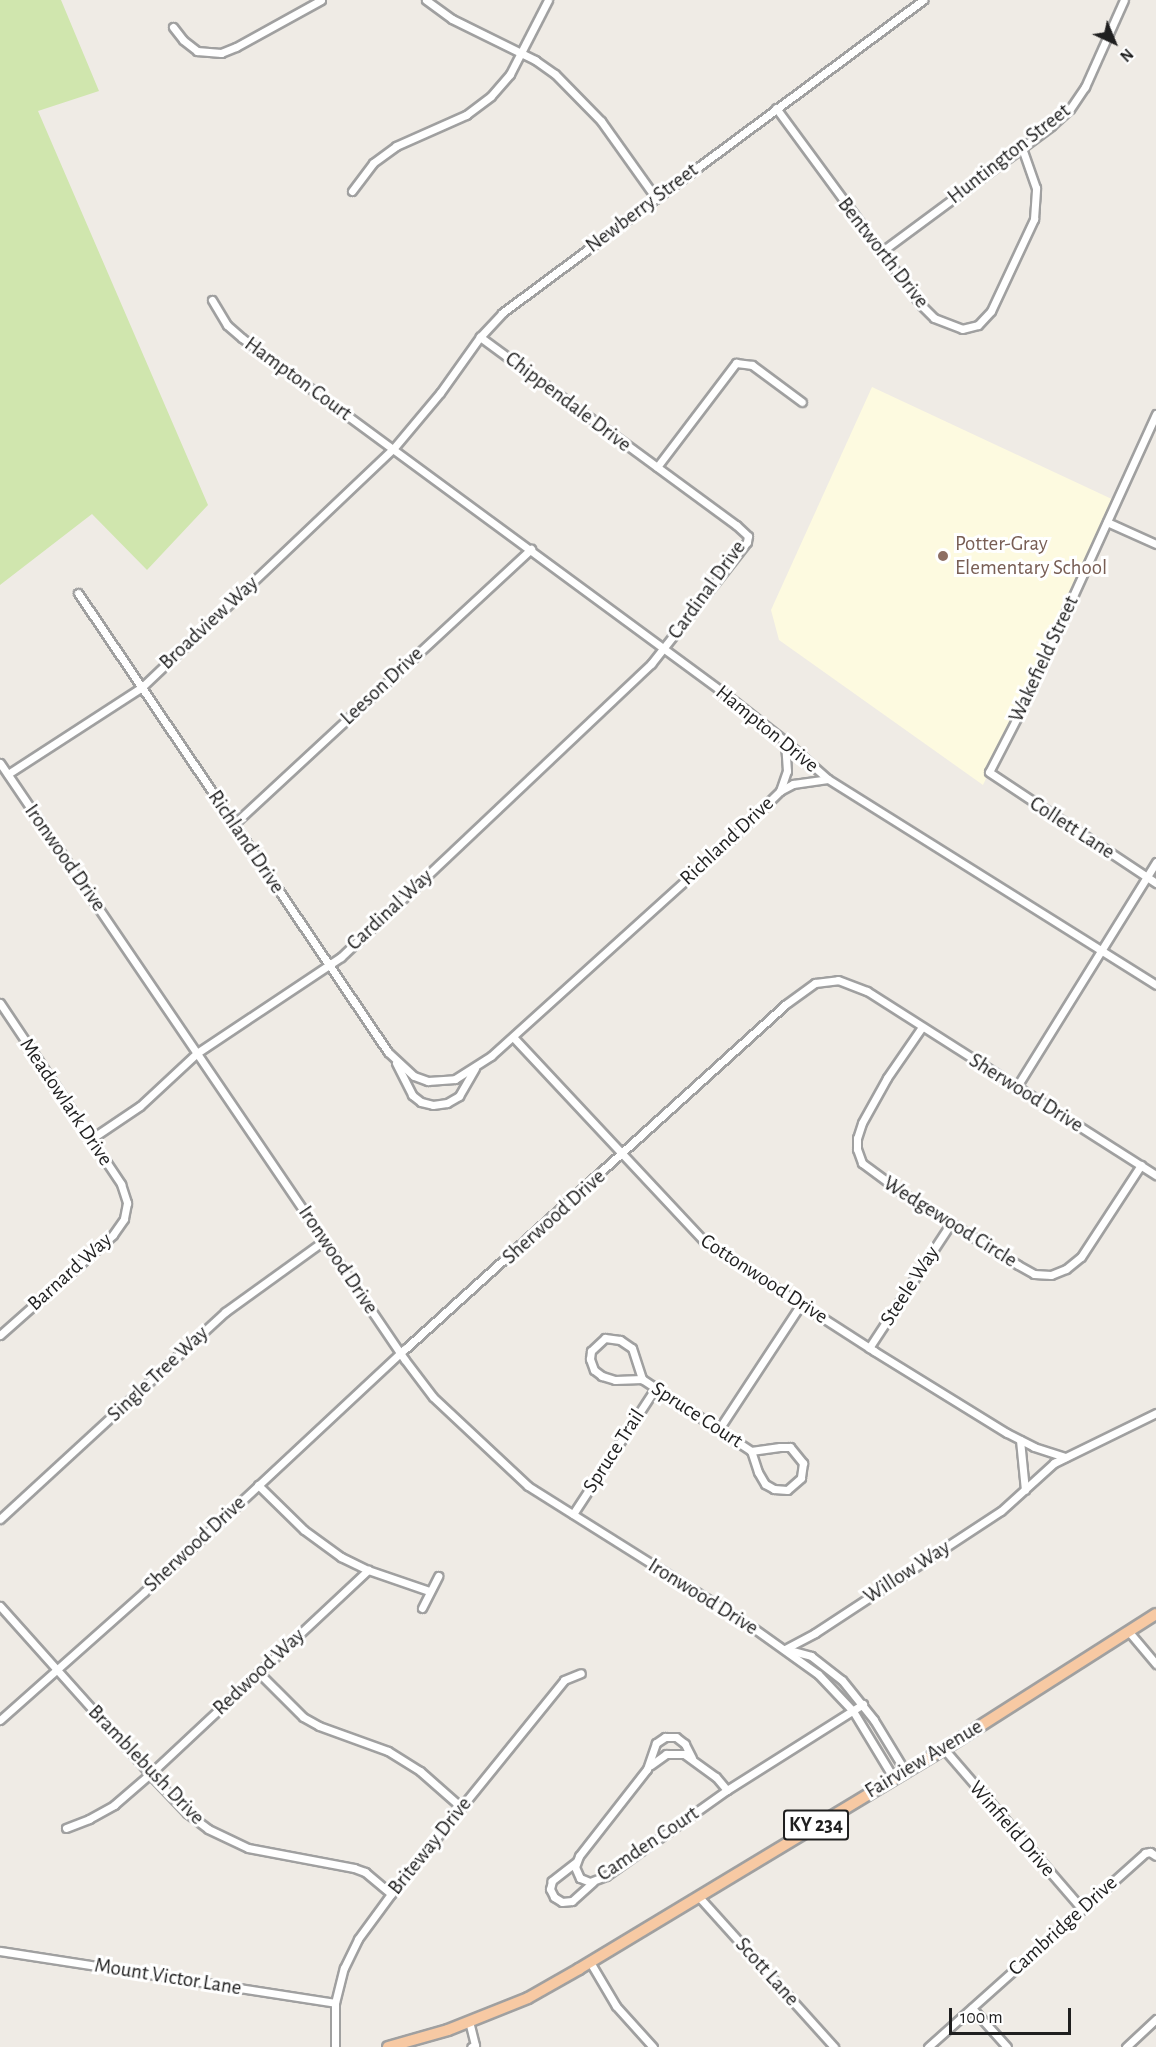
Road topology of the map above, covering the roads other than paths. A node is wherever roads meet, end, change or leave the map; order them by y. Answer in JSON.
{"nodes":[{"id":1,"x":321,"y":0,"type":"edge"},
{"id":2,"x":426,"y":0,"type":"edge"},
{"id":3,"x":548,"y":0,"type":"edge"},
{"id":4,"x":922,"y":0,"type":"edge"},
{"id":5,"x":1124,"y":0,"type":"edge"},
{"id":6,"x":173,"y":27,"type":"dead end"},
{"id":7,"x":520,"y":52,"type":"junction"},
{"id":8,"x":776,"y":108,"type":"junction"},
{"id":9,"x":1022,"y":148,"type":"junction"},
{"id":10,"x":352,"y":191,"type":"dead end"},
{"id":11,"x":656,"y":198,"type":"junction"},
{"id":12,"x":881,"y":252,"type":"junction"},
{"id":13,"x":212,"y":300,"type":"dead end"},
{"id":14,"x":480,"y":337,"type":"junction"},
{"id":15,"x":802,"y":402,"type":"dead end"},
{"id":16,"x":1156,"y":414,"type":"edge"},
{"id":17,"x":393,"y":449,"type":"junction"},
{"id":18,"x":657,"y":468,"type":"junction"},
{"id":19,"x":1107,"y":522,"type":"junction"},
{"id":20,"x":1156,"y":544,"type":"edge"},
{"id":21,"x":531,"y":549,"type":"junction"},
{"id":22,"x":78,"y":593,"type":"dead end"},
{"id":23,"x":664,"y":649,"type":"junction"},
{"id":24,"x":142,"y":687,"type":"junction"},
{"id":25,"x":785,"y":741,"type":"junction"},
{"id":26,"x":0,"y":763,"type":"edge"},
{"id":27,"x":989,"y":772,"type":"joint"},
{"id":28,"x":8,"y":774,"type":"junction"},
{"id":29,"x":828,"y":779,"type":"junction"},
{"id":30,"x":780,"y":791,"type":"junction"},
{"id":31,"x":234,"y":824,"type":"junction"},
{"id":32,"x":1156,"y":862,"type":"edge"},
{"id":33,"x":1149,"y":878,"type":"junction"},
{"id":34,"x":1156,"y":883,"type":"edge"},
{"id":35,"x":1103,"y":951,"type":"junction"},
{"id":36,"x":329,"y":965,"type":"junction"},
{"id":37,"x":1156,"y":985,"type":"edge"},
{"id":38,"x":0,"y":1004,"type":"edge"},
{"id":39,"x":922,"y":1027,"type":"junction"},
{"id":40,"x":513,"y":1036,"type":"junction"},
{"id":41,"x":197,"y":1053,"type":"junction"},
{"id":42,"x":395,"y":1060,"type":"junction"},
{"id":43,"x":475,"y":1068,"type":"junction"},
{"id":44,"x":1016,"y":1088,"type":"junction"},
{"id":45,"x":91,"y":1139,"type":"junction"},
{"id":46,"x":622,"y":1155,"type":"junction"},
{"id":47,"x":1141,"y":1165,"type":"junction"},
{"id":48,"x":1156,"y":1175,"type":"edge"},
{"id":49,"x":127,"y":1202,"type":"joint"},
{"id":50,"x":951,"y":1223,"type":"junction"},
{"id":51,"x":325,"y":1240,"type":"junction"},
{"id":52,"x":801,"y":1304,"type":"junction"},
{"id":53,"x":0,"y":1335,"type":"edge"},
{"id":54,"x":869,"y":1348,"type":"junction"},
{"id":55,"x":401,"y":1353,"type":"junction"},
{"id":56,"x":642,"y":1379,"type":"junction"},
{"id":57,"x":656,"y":1387,"type":"junction"},
{"id":58,"x":1156,"y":1413,"type":"edge"},
{"id":59,"x":719,"y":1429,"type":"junction"},
{"id":60,"x":1020,"y":1440,"type":"junction"},
{"id":61,"x":752,"y":1451,"type":"junction"},
{"id":62,"x":1065,"y":1457,"type":"junction"},
{"id":63,"x":258,"y":1485,"type":"junction"},
{"id":64,"x":1025,"y":1490,"type":"junction"},
{"id":65,"x":573,"y":1514,"type":"junction"},
{"id":66,"x":0,"y":1519,"type":"edge"},
{"id":67,"x":368,"y":1570,"type":"junction"},
{"id":68,"x":438,"y":1576,"type":"dead end"},
{"id":69,"x":429,"y":1591,"type":"junction"},
{"id":70,"x":0,"y":1606,"type":"edge"},
{"id":71,"x":422,"y":1608,"type":"dead end"},
{"id":72,"x":1156,"y":1614,"type":"edge"},
{"id":73,"x":1129,"y":1632,"type":"junction"},
{"id":74,"x":785,"y":1649,"type":"junction"},
{"id":75,"x":1156,"y":1664,"type":"edge"},
{"id":76,"x":56,"y":1670,"type":"junction"},
{"id":77,"x":259,"y":1673,"type":"junction"},
{"id":78,"x":581,"y":1673,"type":"dead end"},
{"id":79,"x":862,"y":1704,"type":"junction"},
{"id":80,"x":853,"y":1711,"type":"junction"},
{"id":81,"x":0,"y":1720,"type":"edge"},
{"id":82,"x":944,"y":1749,"type":"junction"},
{"id":83,"x":692,"y":1758,"type":"junction"},
{"id":84,"x":647,"y":1769,"type":"junction"},
{"id":85,"x":905,"y":1771,"type":"junction"},
{"id":86,"x":150,"y":1774,"type":"junction"},
{"id":87,"x":893,"y":1777,"type":"junction"},
{"id":88,"x":727,"y":1791,"type":"junction"},
{"id":89,"x":461,"y":1807,"type":"junction"},
{"id":90,"x":66,"y":1828,"type":"dead end"},
{"id":91,"x":1156,"y":1856,"type":"edge"},
{"id":92,"x":576,"y":1862,"type":"junction"},
{"id":93,"x":593,"y":1882,"type":"junction"},
{"id":94,"x":391,"y":1894,"type":"junction"},
{"id":95,"x":699,"y":1897,"type":"junction"},
{"id":96,"x":1082,"y":1909,"type":"junction"},
{"id":97,"x":0,"y":1951,"type":"edge"},
{"id":98,"x":590,"y":1962,"type":"junction"},
{"id":99,"x":335,"y":2003,"type":"junction"},
{"id":100,"x":972,"y":2008,"type":"junction"},
{"id":101,"x":1156,"y":2019,"type":"edge"},
{"id":102,"x":469,"y":2021,"type":"junction"},
{"id":103,"x":474,"y":2046,"type":"edge"},
{"id":104,"x":335,"y":2047,"type":"edge"},
{"id":105,"x":388,"y":2047,"type":"edge"},
{"id":106,"x":653,"y":2047,"type":"edge"},
{"id":107,"x":834,"y":2047,"type":"edge"},
{"id":108,"x":928,"y":2047,"type":"edge"},
{"id":109,"x":1007,"y":2047,"type":"edge"},
{"id":110,"x":1126,"y":2047,"type":"edge"}],
"edges":[{"from":1,"to":6,"type":"street"},
{"from":2,"to":7,"type":"street"},
{"from":3,"to":7,"type":"street"},
{"from":4,"to":8,"type":"street","name":"Newberry Street"},
{"from":5,"to":9,"type":"street","name":"Huntington Street"},
{"from":7,"to":10,"type":"street"},
{"from":7,"to":11,"type":"street"},
{"from":8,"to":11,"type":"street","name":"Newberry Street"},
{"from":8,"to":12,"type":"street","name":"Bentworth Drive"},
{"from":9,"to":12,"type":"street","name":"Huntington Street"},
{"from":9,"to":12,"type":"street","name":"Bentworth Drive"},
{"from":11,"to":14,"type":"street","name":"Newberry Street"},
{"from":13,"to":17,"type":"street","name":"Hampton Court"},
{"from":14,"to":17,"type":"street","name":"Newberry Street"},
{"from":14,"to":18,"type":"street","name":"Chippendale Drive"},
{"from":15,"to":18,"type":"street"},
{"from":16,"to":19,"type":"street","name":"Wakefield Street"},
{"from":17,"to":21,"type":"street","name":"Hampton Drive"},
{"from":17,"to":24,"type":"street","name":"Broadview Way"},
{"from":18,"to":23,"type":"street","name":"Cardinal Drive"},
{"from":19,"to":20,"type":"street"},
{"from":19,"to":27,"type":"street","name":"Wakefield Street"},
{"from":21,"to":23,"type":"street","name":"Hampton Drive"},
{"from":21,"to":31,"type":"street","name":"Leeson Drive"},
{"from":22,"to":24,"type":"street","name":"Richland Drive"},
{"from":23,"to":25,"type":"street","name":"Hampton Drive"},
{"from":23,"to":36,"type":"street","name":"Cardinal Way"},
{"from":24,"to":28,"type":"street","name":"Broadview Way"},
{"from":24,"to":31,"type":"street","name":"Richland Drive"},
{"from":25,"to":29,"type":"street","name":"Hampton Drive"},
{"from":25,"to":30,"type":"street","name":"Richland Drive"},
{"from":26,"to":28,"type":"street","name":"Ironwood Drive"},
{"from":27,"to":33,"type":"street","name":"Collett Lane"},
{"from":28,"to":41,"type":"street","name":"Ironwood Drive"},
{"from":29,"to":30,"type":"street","name":"Richland Drive"},
{"from":29,"to":35,"type":"street","name":"Hampton Drive"},
{"from":30,"to":40,"type":"street","name":"Richland Drive"},
{"from":31,"to":36,"type":"street","name":"Richland Drive"},
{"from":32,"to":33,"type":"street"},
{"from":33,"to":34,"type":"street","name":"Collett Lane"},
{"from":33,"to":35,"type":"street"},
{"from":35,"to":37,"type":"street","name":"Hampton Drive"},
{"from":35,"to":44,"type":"street"},
{"from":36,"to":41,"type":"street","name":"Cardinal Way"},
{"from":36,"to":42,"type":"street","name":"Richland Drive"},
{"from":38,"to":45,"type":"street","name":"Meadowlark Drive"},
{"from":39,"to":44,"type":"street","name":"Sherwood Drive"},
{"from":39,"to":46,"type":"street","name":"Sherwood Drive"},
{"from":39,"to":50,"type":"street","name":"Wedgewood Circle"},
{"from":40,"to":43,"type":"street","name":"Richland Drive"},
{"from":40,"to":46,"type":"street","name":"Cottonwood Drive"},
{"from":41,"to":45,"type":"street","name":"Cardinal Way"},
{"from":41,"to":51,"type":"street","name":"Ironwood Drive"},
{"from":42,"to":43,"type":"street","name":"Richland Drive"},
{"from":42,"to":43,"type":"street"},
{"from":44,"to":47,"type":"street","name":"Sherwood Drive"},
{"from":45,"to":49,"type":"street","name":"Meadowlark Drive"},
{"from":46,"to":52,"type":"street","name":"Cottonwood Drive"},
{"from":46,"to":55,"type":"street","name":"Sherwood Drive"},
{"from":47,"to":48,"type":"street","name":"Sherwood Drive"},
{"from":47,"to":50,"type":"street","name":"Wedgewood Circle"},
{"from":49,"to":53,"type":"street","name":"Barnard Way"},
{"from":50,"to":54,"type":"street","name":"Steele Way"},
{"from":51,"to":55,"type":"street","name":"Ironwood Drive"},
{"from":51,"to":66,"type":"street","name":"Single Tree Way"},
{"from":52,"to":54,"type":"street","name":"Cottonwood Drive"},
{"from":52,"to":59,"type":"street"},
{"from":54,"to":60,"type":"street","name":"Cottonwood Drive"},
{"from":55,"to":63,"type":"street","name":"Sherwood Drive"},
{"from":55,"to":65,"type":"street","name":"Ironwood Drive"},
{"from":56,"to":56,"type":"street"},
{"from":56,"to":57,"type":"street","name":"Spruce Court"},
{"from":57,"to":59,"type":"street","name":"Spruce Court"},
{"from":57,"to":65,"type":"street","name":"Spruce Trail"},
{"from":58,"to":62,"type":"street","name":"Willow Way"},
{"from":59,"to":61,"type":"street","name":"Spruce Court"},
{"from":60,"to":62,"type":"street","name":"Cottonwood Drive"},
{"from":60,"to":64,"type":"street"},
{"from":61,"to":61,"type":"street"},
{"from":62,"to":64,"type":"street","name":"Willow Way"},
{"from":63,"to":67,"type":"street"},
{"from":63,"to":76,"type":"street","name":"Sherwood Drive"},
{"from":64,"to":74,"type":"street","name":"Willow Way"},
{"from":65,"to":74,"type":"street","name":"Ironwood Drive"},
{"from":67,"to":69,"type":"street"},
{"from":67,"to":77,"type":"street","name":"Redwood Way"},
{"from":68,"to":69,"type":"street"},
{"from":69,"to":71,"type":"street"},
{"from":70,"to":76,"type":"street","name":"Bramblebush Drive"},
{"from":72,"to":73,"type":"main road","name":"Fairview Avenue","number":"KY 234"},
{"from":73,"to":75,"type":"street"},
{"from":73,"to":82,"type":"main road","name":"Fairview Avenue","number":"KY 234"},
{"from":74,"to":79,"type":"street","name":"Ironwood Drive"},
{"from":74,"to":80,"type":"street","name":"Ironwood Drive"},
{"from":76,"to":81,"type":"street","name":"Sherwood Drive"},
{"from":76,"to":86,"type":"street","name":"Bramblebush Drive"},
{"from":77,"to":86,"type":"street","name":"Redwood Way"},
{"from":77,"to":89,"type":"street"},
{"from":78,"to":89,"type":"street","name":"Briteway Drive"},
{"from":79,"to":80,"type":"street","name":"Camden Court"},
{"from":79,"to":85,"type":"street","name":"Ironwood Drive"},
{"from":80,"to":87,"type":"street","name":"Ironwood Drive"},
{"from":80,"to":88,"type":"street","name":"Camden Court"},
{"from":82,"to":85,"type":"main road","name":"Fairview Avenue","number":"KY 234"},
{"from":82,"to":96,"type":"street","name":"Winfield Drive"},
{"from":83,"to":84,"type":"street"},
{"from":83,"to":84,"type":"street","name":"Camden Court"},
{"from":83,"to":88,"type":"street"},
{"from":84,"to":92,"type":"street","name":"Camden Court"},
{"from":85,"to":87,"type":"main road","name":"Fairview Avenue","number":"KY 234"},
{"from":86,"to":90,"type":"street","name":"Redwood Way"},
{"from":86,"to":94,"type":"street","name":"Bramblebush Drive"},
{"from":87,"to":95,"type":"main road","name":"Fairview Avenue","number":"KY 234"},
{"from":88,"to":93,"type":"street","name":"Camden Court"},
{"from":89,"to":94,"type":"street","name":"Briteway Drive"},
{"from":91,"to":96,"type":"street","name":"Cambridge Drive"},
{"from":92,"to":93,"type":"street","name":"Camden Court"},
{"from":92,"to":93,"type":"street"},
{"from":94,"to":99,"type":"street","name":"Briteway Drive"},
{"from":95,"to":98,"type":"main road","name":"Fairview Avenue","number":"KY 234"},
{"from":95,"to":107,"type":"street","name":"Scott Lane"},
{"from":96,"to":100,"type":"street","name":"Cambridge Drive"},
{"from":97,"to":99,"type":"street","name":"Mount Victor Lane"},
{"from":98,"to":102,"type":"main road","name":"Fairview Avenue","number":"KY 234"},
{"from":98,"to":106,"type":"street"},
{"from":99,"to":104,"type":"street","name":"Briteway Drive"},
{"from":100,"to":108,"type":"street","name":"Cambridge Drive"},
{"from":100,"to":109,"type":"street"},
{"from":101,"to":110,"type":"street"},
{"from":102,"to":103,"type":"street"},
{"from":102,"to":105,"type":"main road","number":"KY 234"}]}
